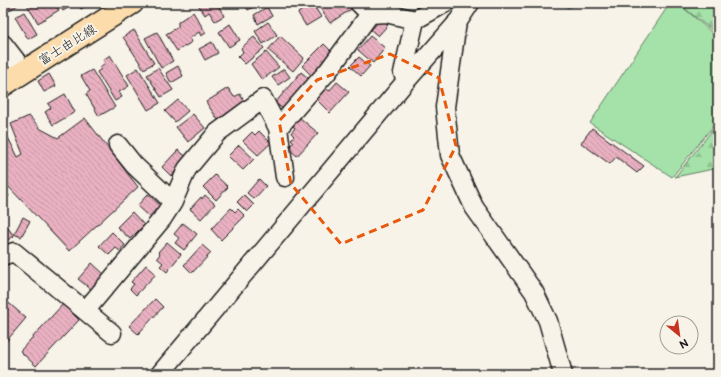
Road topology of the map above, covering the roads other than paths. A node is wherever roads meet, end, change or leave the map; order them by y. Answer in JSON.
{"nodes":[{"id":1,"x":132,"y":3,"type":"edge"},
{"id":2,"x":445,"y":3,"type":"edge"},
{"id":3,"x":457,"y":3,"type":"edge"},
{"id":4,"x":470,"y":3,"type":"edge"},
{"id":5,"x":365,"y":8,"type":"edge"},
{"id":6,"x":415,"y":20,"type":"junction"},
{"id":7,"x":457,"y":23,"type":"junction"},
{"id":8,"x":3,"y":44,"type":"edge"},
{"id":9,"x":24,"y":71,"type":"junction"},
{"id":10,"x":406,"y":81,"type":"junction"},
{"id":11,"x":3,"y":85,"type":"edge"},
{"id":12,"x":278,"y":128,"type":"junction"},
{"id":13,"x":118,"y":145,"type":"dead end"},
{"id":14,"x":285,"y":177,"type":"dead end"},
{"id":15,"x":173,"y":202,"type":"junction"},
{"id":16,"x":4,"y":255,"type":"edge"},
{"id":17,"x":86,"y":310,"type":"junction"},
{"id":18,"x":112,"y":333,"type":"dead end"},
{"id":19,"x":160,"y":374,"type":"edge"},
{"id":20,"x":563,"y":374,"type":"edge"}],
"edges":[{"from":1,"to":9,"type":"main road","name":"富士由比線"},
{"from":2,"to":6,"type":"street"},
{"from":3,"to":7,"type":"street"},
{"from":4,"to":7,"type":"street"},
{"from":5,"to":6,"type":"street"},
{"from":5,"to":12,"type":"street"},
{"from":6,"to":10,"type":"street"},
{"from":7,"to":10,"type":"street"},
{"from":7,"to":20,"type":"street"},
{"from":8,"to":9,"type":"street"},
{"from":9,"to":11,"type":"main road","name":"富士由比線"},
{"from":10,"to":19,"type":"street"},
{"from":12,"to":14,"type":"street"},
{"from":12,"to":15,"type":"street"},
{"from":13,"to":15,"type":"street"},
{"from":15,"to":17,"type":"street"},
{"from":16,"to":17,"type":"street"},
{"from":17,"to":18,"type":"street"}]}
